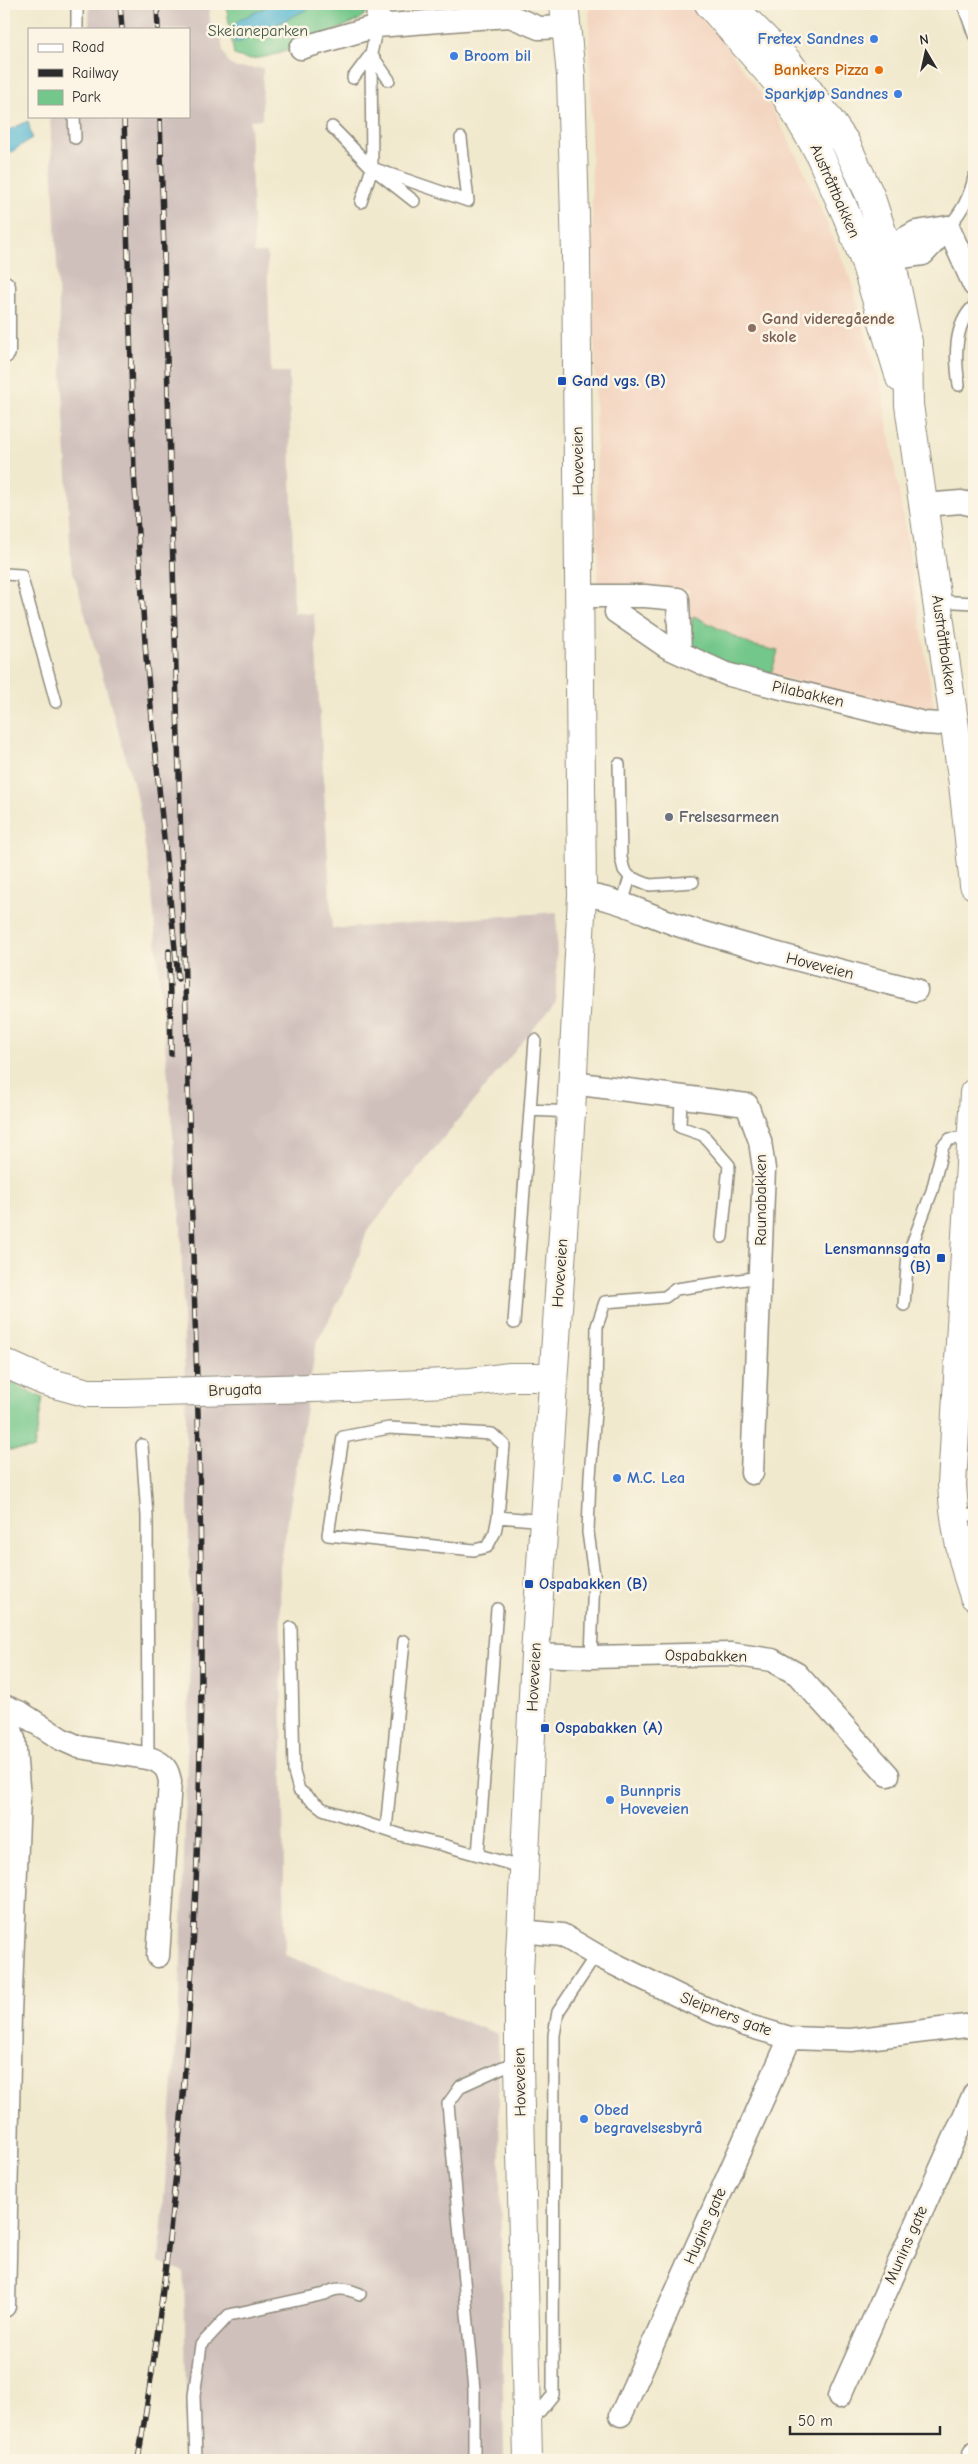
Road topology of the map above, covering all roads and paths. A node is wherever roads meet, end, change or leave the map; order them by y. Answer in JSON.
{"nodes":[{"id":1,"x":77,"y":4,"type":"edge"},
{"id":2,"x":378,"y":4,"type":"edge"},
{"id":3,"x":709,"y":4,"type":"edge"},
{"id":4,"x":730,"y":4,"type":"edge"},
{"id":5,"x":963,"y":4,"type":"edge"},
{"id":6,"x":568,"y":12,"type":"edge"},
{"id":7,"x":377,"y":26,"type":"junction"},
{"id":8,"x":77,"y":28,"type":"edge"},
{"id":9,"x":974,"y":35,"type":"edge"},
{"id":10,"x":301,"y":48,"type":"dead end"},
{"id":11,"x":371,"y":54,"type":"junction"},
{"id":12,"x":354,"y":78,"type":"dead end"},
{"id":13,"x":390,"y":80,"type":"dead end"},
{"id":14,"x":74,"y":118,"type":"edge"},
{"id":15,"x":332,"y":127,"type":"dead end"},
{"id":16,"x":75,"y":138,"type":"dead end"},
{"id":17,"x":461,"y":138,"type":"dead end"},
{"id":18,"x":372,"y":168,"type":"junction"},
{"id":19,"x":974,"y":177,"type":"edge"},
{"id":20,"x":361,"y":202,"type":"dead end"},
{"id":21,"x":414,"y":202,"type":"dead end"},
{"id":22,"x":948,"y":227,"type":"junction"},
{"id":23,"x":881,"y":256,"type":"junction"},
{"id":24,"x":974,"y":285,"type":"edge"},
{"id":25,"x":4,"y":287,"type":"edge"},
{"id":26,"x":974,"y":306,"type":"edge"},
{"id":27,"x":4,"y":352,"type":"edge"},
{"id":28,"x":959,"y":385,"type":"dead end"},
{"id":29,"x":924,"y":505,"type":"junction"},
{"id":30,"x":974,"y":505,"type":"edge"},
{"id":31,"x":4,"y":574,"type":"edge"},
{"id":32,"x":580,"y":596,"type":"junction"},
{"id":33,"x":937,"y":601,"type":"junction"},
{"id":34,"x":974,"y":603,"type":"edge"},
{"id":35,"x":616,"y":612,"type":"dead end"},
{"id":36,"x":680,"y":653,"type":"junction"},
{"id":37,"x":56,"y":702,"type":"dead end"},
{"id":38,"x":939,"y":724,"type":"dead end"},
{"id":39,"x":618,"y":764,"type":"dead end"},
{"id":40,"x":630,"y":877,"type":"junction"},
{"id":41,"x":693,"y":882,"type":"dead end"},
{"id":42,"x":974,"y":885,"type":"edge"},
{"id":43,"x":582,"y":895,"type":"junction"},
{"id":44,"x":622,"y":904,"type":"junction"},
{"id":45,"x":916,"y":990,"type":"dead end"},
{"id":46,"x":535,"y":1040,"type":"dead end"},
{"id":47,"x":572,"y":1083,"type":"junction"},
{"id":48,"x":974,"y":1093,"type":"edge"},
{"id":49,"x":681,"y":1097,"type":"junction"},
{"id":50,"x":530,"y":1110,"type":"junction"},
{"id":51,"x":571,"y":1112,"type":"junction"},
{"id":52,"x":972,"y":1137,"type":"junction"},
{"id":53,"x":971,"y":1215,"type":"edge"},
{"id":54,"x":722,"y":1237,"type":"dead end"},
{"id":55,"x":760,"y":1277,"type":"junction"},
{"id":56,"x":904,"y":1305,"type":"dead end"},
{"id":57,"x":514,"y":1323,"type":"dead end"},
{"id":58,"x":4,"y":1363,"type":"edge"},
{"id":59,"x":552,"y":1388,"type":"junction"},
{"id":60,"x":142,"y":1445,"type":"dead end"},
{"id":61,"x":752,"y":1473,"type":"dead end"},
{"id":62,"x":964,"y":1516,"type":"edge"},
{"id":63,"x":498,"y":1517,"type":"junction"},
{"id":64,"x":545,"y":1521,"type":"junction"},
{"id":65,"x":974,"y":1596,"type":"edge"},
{"id":66,"x":498,"y":1609,"type":"dead end"},
{"id":67,"x":291,"y":1628,"type":"dead end"},
{"id":68,"x":404,"y":1641,"type":"dead end"},
{"id":69,"x":535,"y":1655,"type":"junction"},
{"id":70,"x":591,"y":1657,"type":"junction"},
{"id":71,"x":4,"y":1706,"type":"edge"},
{"id":72,"x":148,"y":1758,"type":"junction"},
{"id":73,"x":888,"y":1775,"type":"dead end"},
{"id":74,"x":12,"y":1796,"type":"edge"},
{"id":75,"x":386,"y":1830,"type":"junction"},
{"id":76,"x":478,"y":1855,"type":"junction"},
{"id":77,"x":524,"y":1866,"type":"junction"},
{"id":78,"x":521,"y":1930,"type":"junction"},
{"id":79,"x":596,"y":1955,"type":"junction"},
{"id":80,"x":158,"y":1956,"type":"dead end"},
{"id":81,"x":974,"y":2025,"type":"edge"},
{"id":82,"x":790,"y":2038,"type":"junction"},
{"id":83,"x":519,"y":2064,"type":"junction"},
{"id":84,"x":974,"y":2094,"type":"edge"},
{"id":85,"x":969,"y":2119,"type":"edge"},
{"id":86,"x":360,"y":2294,"type":"dead end"},
{"id":87,"x":4,"y":2306,"type":"edge"},
{"id":88,"x":839,"y":2397,"type":"dead end"},
{"id":89,"x":621,"y":2415,"type":"dead end"},
{"id":90,"x":527,"y":2416,"type":"junction"},
{"id":91,"x":974,"y":2454,"type":"edge"},
{"id":92,"x":196,"y":2460,"type":"edge"},
{"id":93,"x":474,"y":2460,"type":"edge"},
{"id":94,"x":528,"y":2460,"type":"edge"},
{"id":95,"x":972,"y":2460,"type":"edge"}],
"edges":[{"from":1,"to":8,"type":"lane"},
{"from":2,"to":7,"type":"street"},
{"from":3,"to":23,"type":"main road","name":"Austråttbakken"},
{"from":4,"to":23,"type":"main road","name":"Austråttbakken"},
{"from":5,"to":9,"type":"lane"},
{"from":6,"to":7,"type":"street"},
{"from":6,"to":32,"type":"main road","name":"Hoveveien"},
{"from":7,"to":10,"type":"street"},
{"from":7,"to":11,"type":"lane"},
{"from":11,"to":12,"type":"lane"},
{"from":11,"to":13,"type":"lane"},
{"from":11,"to":18,"type":"lane"},
{"from":14,"to":16,"type":"lane"},
{"from":15,"to":18,"type":"lane"},
{"from":17,"to":18,"type":"lane"},
{"from":18,"to":20,"type":"lane"},
{"from":18,"to":21,"type":"lane"},
{"from":19,"to":22,"type":"lane"},
{"from":22,"to":23,"type":"street"},
{"from":22,"to":24,"type":"street"},
{"from":23,"to":29,"type":"main road","name":"Austråttbakken"},
{"from":25,"to":27,"type":"street"},
{"from":26,"to":28,"type":"lane"},
{"from":29,"to":30,"type":"street"},
{"from":29,"to":33,"type":"main road","name":"Austråttbakken"},
{"from":31,"to":37,"type":"lane"},
{"from":32,"to":36,"type":"street"},
{"from":32,"to":43,"type":"main road","name":"Hoveveien"},
{"from":33,"to":34,"type":"lane"},
{"from":33,"to":42,"type":"main road","name":"Austråttbakken"},
{"from":35,"to":36,"type":"street","name":"Pilabakken"},
{"from":36,"to":38,"type":"street","name":"Pilabakken"},
{"from":39,"to":40,"type":"lane"},
{"from":40,"to":41,"type":"lane"},
{"from":40,"to":44,"type":"lane"},
{"from":43,"to":44,"type":"street","name":"Hoveveien"},
{"from":43,"to":47,"type":"main road","name":"Hoveveien"},
{"from":44,"to":45,"type":"street","name":"Hoveveien"},
{"from":46,"to":50,"type":"lane"},
{"from":47,"to":49,"type":"street","name":"Raunabakken"},
{"from":47,"to":51,"type":"main road","name":"Hoveveien"},
{"from":48,"to":52,"type":"main road"},
{"from":49,"to":54,"type":"lane"},
{"from":49,"to":55,"type":"street","name":"Raunabakken"},
{"from":50,"to":51,"type":"lane"},
{"from":50,"to":57,"type":"lane"},
{"from":51,"to":59,"type":"main road","name":"Hoveveien"},
{"from":52,"to":53,"type":"main road"},
{"from":52,"to":56,"type":"lane"},
{"from":53,"to":62,"type":"main road"},
{"from":55,"to":61,"type":"street","name":"Raunabakken"},
{"from":55,"to":70,"type":"lane"},
{"from":58,"to":59,"type":"main road","name":"Brugata","bridge":true},
{"from":59,"to":64,"type":"main road","name":"Hoveveien"},
{"from":60,"to":72,"type":"lane"},
{"from":62,"to":65,"type":"main road"},
{"from":63,"to":63,"type":"lane"},
{"from":63,"to":64,"type":"lane"},
{"from":64,"to":69,"type":"main road","name":"Hoveveien"},
{"from":66,"to":76,"type":"lane"},
{"from":67,"to":75,"type":"lane"},
{"from":68,"to":75,"type":"lane"},
{"from":69,"to":70,"type":"street","name":"Ospabakken"},
{"from":69,"to":77,"type":"main road","name":"Hoveveien"},
{"from":70,"to":73,"type":"street","name":"Ospabakken"},
{"from":71,"to":72,"type":"street"},
{"from":71,"to":74,"type":"street"},
{"from":72,"to":80,"type":"street"},
{"from":74,"to":87,"type":"street"},
{"from":75,"to":76,"type":"lane"},
{"from":76,"to":77,"type":"lane"},
{"from":77,"to":78,"type":"main road","name":"Hoveveien"},
{"from":78,"to":79,"type":"street","name":"Sleipners gate"},
{"from":78,"to":83,"type":"main road","name":"Hoveveien"},
{"from":79,"to":82,"type":"street","name":"Sleipners gate"},
{"from":79,"to":90,"type":"lane"},
{"from":81,"to":82,"type":"street","name":"Sleipners gate"},
{"from":82,"to":89,"type":"street","name":"Hugins gate"},
{"from":83,"to":90,"type":"main road","name":"Hoveveien"},
{"from":83,"to":93,"type":"lane"},
{"from":84,"to":85,"type":"street","name":"Munins gate"},
{"from":85,"to":88,"type":"street","name":"Munins gate"},
{"from":86,"to":92,"type":"lane"},
{"from":90,"to":94,"type":"main road","name":"Hoveveien"},
{"from":91,"to":95,"type":"street"}]}
